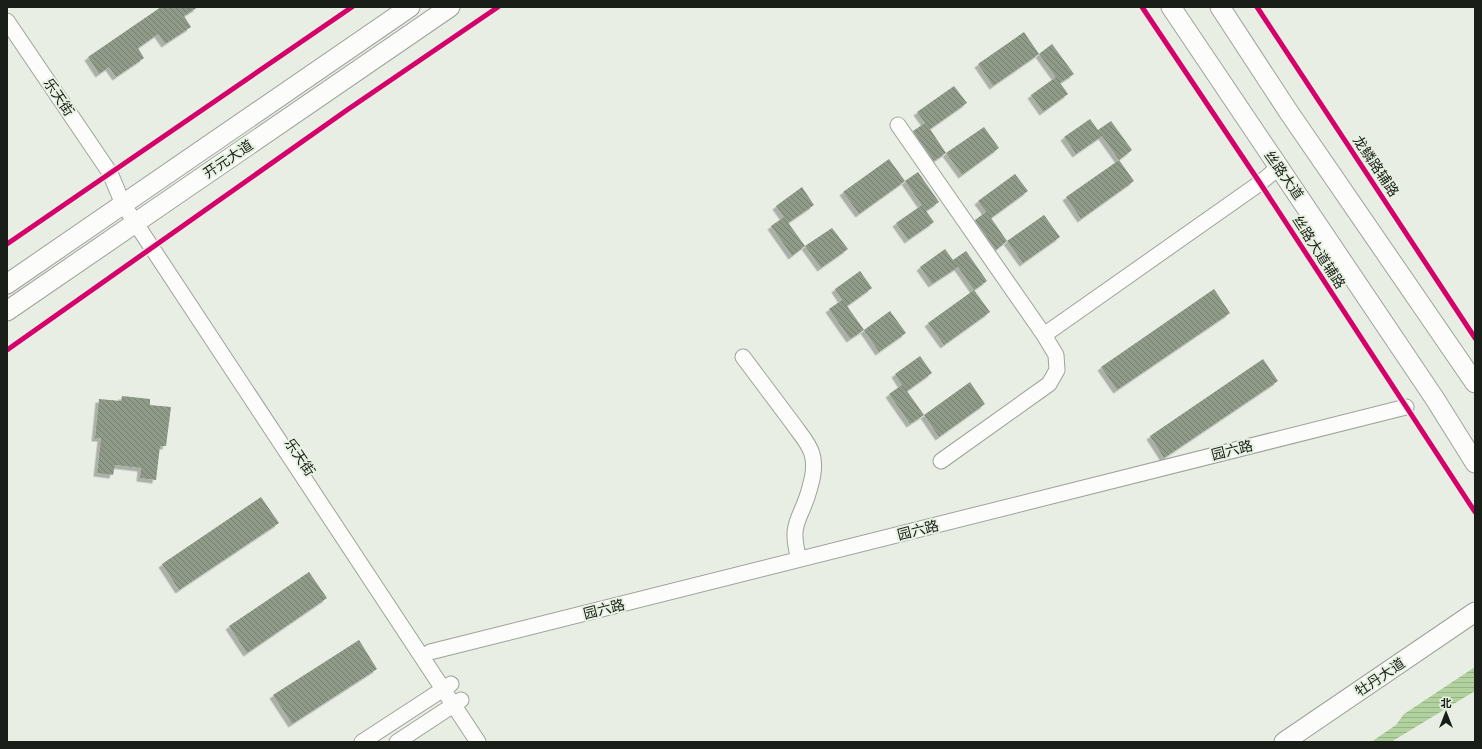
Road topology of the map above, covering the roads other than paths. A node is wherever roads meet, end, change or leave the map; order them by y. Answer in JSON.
{"nodes":[{"id":1,"x":410,"y":7,"type":"edge"},
{"id":2,"x":450,"y":7,"type":"edge"},
{"id":3,"x":1171,"y":7,"type":"edge"},
{"id":4,"x":1220,"y":7,"type":"edge"},
{"id":5,"x":7,"y":21,"type":"edge"},
{"id":6,"x":898,"y":125,"type":"dead end"},
{"id":7,"x":1279,"y":167,"type":"junction"},
{"id":8,"x":126,"y":202,"type":"junction"},
{"id":9,"x":139,"y":220,"type":"junction"},
{"id":10,"x":7,"y":284,"type":"edge"},
{"id":11,"x":7,"y":311,"type":"edge"},
{"id":12,"x":1044,"y":335,"type":"junction"},
{"id":13,"x":742,"y":357,"type":"dead end"},
{"id":14,"x":1475,"y":383,"type":"edge"},
{"id":15,"x":1406,"y":407,"type":"dead end"},
{"id":16,"x":941,"y":461,"type":"dead end"},
{"id":17,"x":1475,"y":463,"type":"edge"},
{"id":18,"x":799,"y":559,"type":"junction"},
{"id":19,"x":1475,"y":612,"type":"edge"},
{"id":20,"x":430,"y":652,"type":"junction"},
{"id":21,"x":447,"y":687,"type":"junction"},
{"id":22,"x":457,"y":702,"type":"junction"},
{"id":23,"x":362,"y":742,"type":"edge"},
{"id":24,"x":397,"y":742,"type":"edge"},
{"id":25,"x":478,"y":742,"type":"edge"},
{"id":26,"x":489,"y":742,"type":"edge"},
{"id":27,"x":1284,"y":742,"type":"edge"}],
"edges":[{"from":1,"to":8,"type":"main road","name":"开元大道"},
{"from":2,"to":9,"type":"main road","name":"开元大道"},
{"from":3,"to":7,"type":"main road","name":"丝路大道"},
{"from":4,"to":14,"type":"main road"},
{"from":5,"to":8,"type":"street","name":"乐天街"},
{"from":6,"to":12,"type":"street"},
{"from":7,"to":12,"type":"street"},
{"from":7,"to":17,"type":"main road","name":"丝路大道"},
{"from":8,"to":9,"type":"street","name":"乐天街"},
{"from":8,"to":10,"type":"main road","name":"开元大道"},
{"from":9,"to":11,"type":"main road","name":"开元大道"},
{"from":9,"to":20,"type":"street","name":"乐天街"},
{"from":9,"to":21,"type":"street","name":"乐天街"},
{"from":12,"to":16,"type":"street"},
{"from":13,"to":18,"type":"street"},
{"from":15,"to":18,"type":"street","name":"园六路"},
{"from":18,"to":20,"type":"street","name":"园六路"},
{"from":19,"to":27,"type":"main road","name":"牡丹大道"},
{"from":20,"to":21,"type":"street","name":"乐天街"},
{"from":21,"to":22,"type":"street","name":"乐天街"},
{"from":21,"to":23,"type":"street"},
{"from":22,"to":24,"type":"street"},
{"from":22,"to":25,"type":"street","name":"乐天街"},
{"from":22,"to":26,"type":"street","name":"乐天街"}]}
